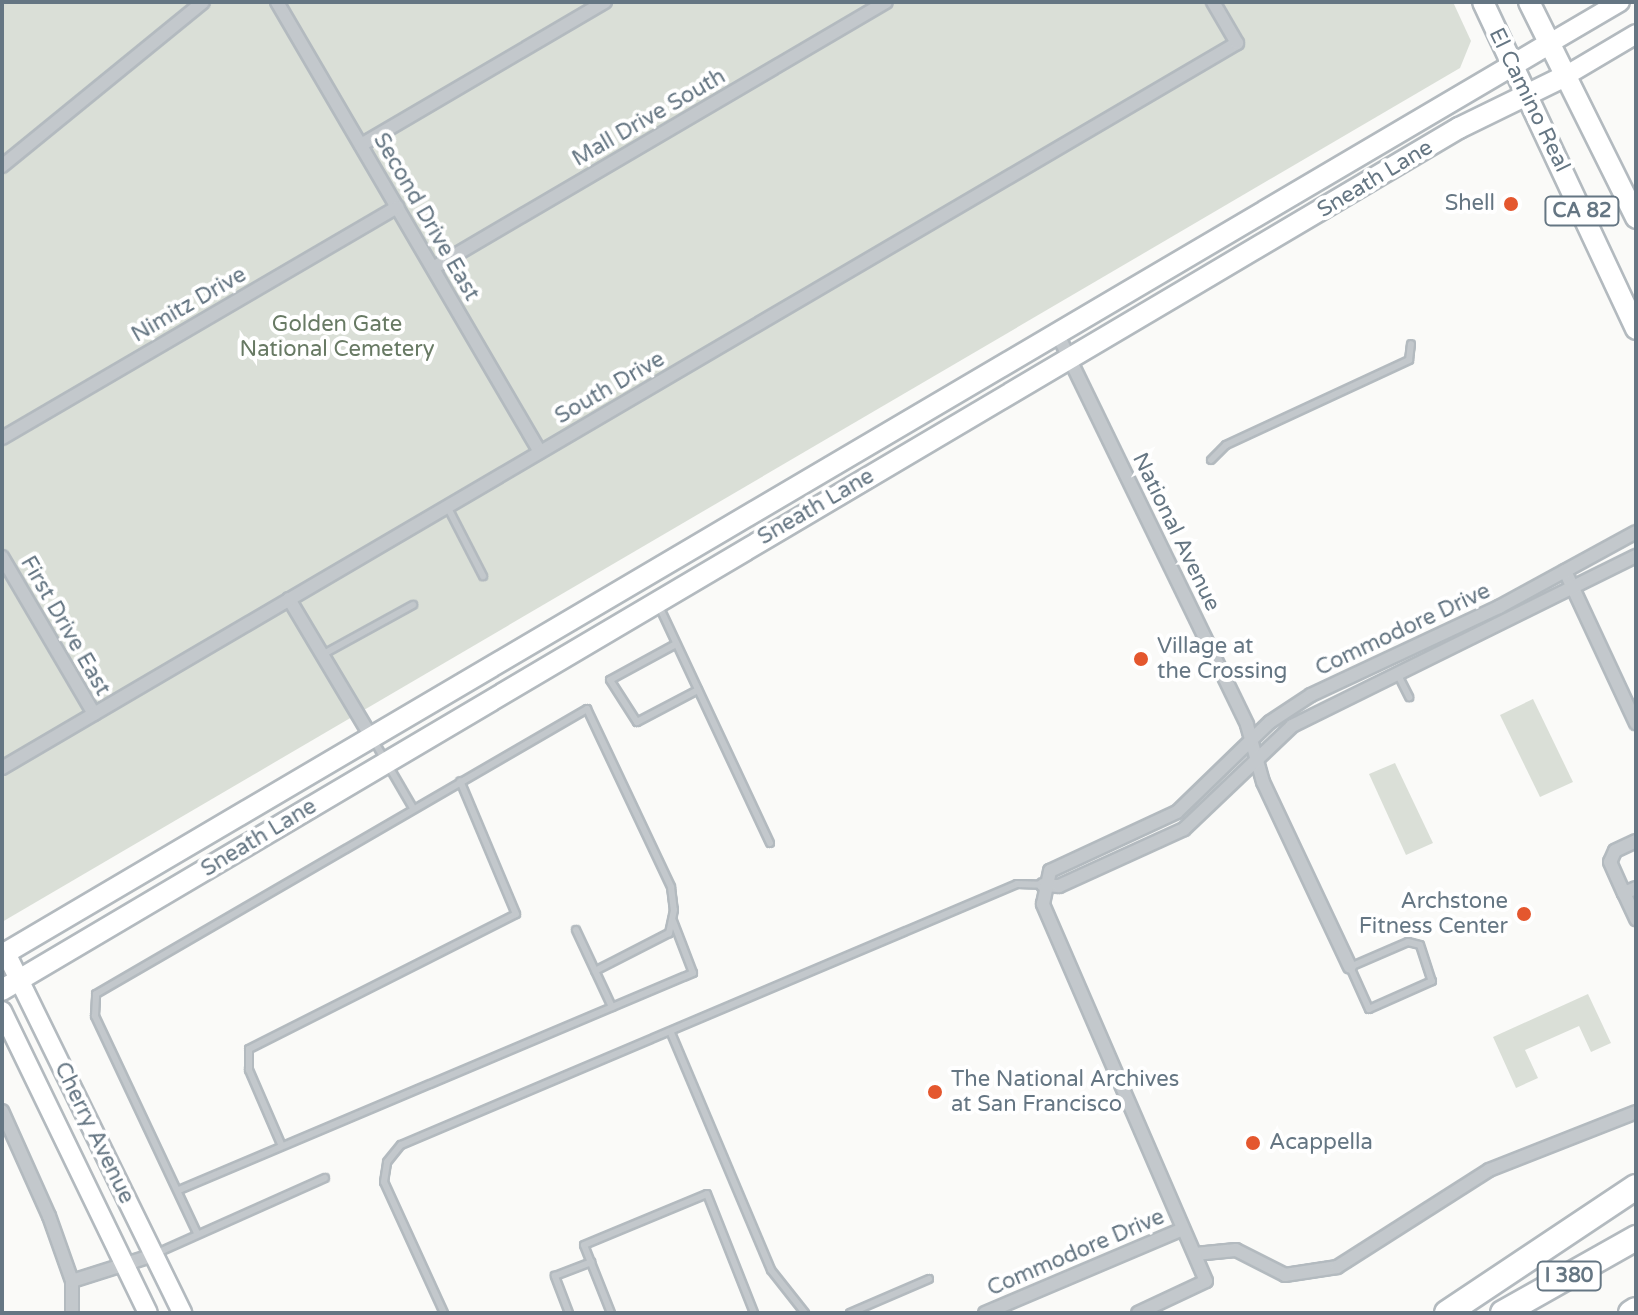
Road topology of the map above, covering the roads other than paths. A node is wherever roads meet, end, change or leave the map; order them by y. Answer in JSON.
{"nodes":[{"id":1,"x":203,"y":2,"type":"edge"},
{"id":2,"x":277,"y":2,"type":"edge"},
{"id":3,"x":605,"y":2,"type":"edge"},
{"id":4,"x":886,"y":2,"type":"edge"},
{"id":5,"x":1213,"y":2,"type":"edge"},
{"id":6,"x":1483,"y":2,"type":"edge"},
{"id":7,"x":1529,"y":2,"type":"edge"},
{"id":8,"x":1620,"y":2,"type":"edge"},
{"id":9,"x":1636,"y":34,"type":"edge"},
{"id":10,"x":1550,"y":43,"type":"junction"},
{"id":11,"x":1512,"y":65,"type":"junction"},
{"id":12,"x":1567,"y":75,"type":"junction"},
{"id":13,"x":1527,"y":93,"type":"junction"},
{"id":14,"x":361,"y":145,"type":"junction"},
{"id":15,"x":2,"y":166,"type":"edge"},
{"id":16,"x":397,"y":207,"type":"junction"},
{"id":17,"x":1636,"y":218,"type":"edge"},
{"id":18,"x":433,"y":268,"type":"junction"},
{"id":19,"x":1636,"y":329,"type":"edge"},
{"id":20,"x":1058,"y":335,"type":"junction"},
{"id":21,"x":1411,"y":344,"type":"dead end"},
{"id":22,"x":1070,"y":361,"type":"junction"},
{"id":23,"x":2,"y":438,"type":"edge"},
{"id":24,"x":540,"y":452,"type":"junction"},
{"id":25,"x":1211,"y":460,"type":"dead end"},
{"id":26,"x":447,"y":506,"type":"junction"},
{"id":27,"x":1636,"y":532,"type":"edge"},
{"id":28,"x":1636,"y":556,"type":"edge"},
{"id":29,"x":2,"y":557,"type":"edge"},
{"id":30,"x":1565,"y":571,"type":"junction"},
{"id":31,"x":483,"y":576,"type":"dead end"},
{"id":32,"x":1574,"y":590,"type":"junction"},
{"id":33,"x":289,"y":599,"type":"junction"},
{"id":34,"x":656,"y":601,"type":"junction"},
{"id":35,"x":413,"y":605,"type":"dead end"},
{"id":36,"x":676,"y":644,"type":"junction"},
{"id":37,"x":322,"y":655,"type":"junction"},
{"id":38,"x":1390,"y":658,"type":"junction"},
{"id":39,"x":1397,"y":673,"type":"junction"},
{"id":40,"x":698,"y":690,"type":"junction"},
{"id":41,"x":1409,"y":697,"type":"dead end"},
{"id":42,"x":94,"y":714,"type":"junction"},
{"id":43,"x":1636,"y":723,"type":"edge"},
{"id":44,"x":372,"y":738,"type":"junction"},
{"id":45,"x":1251,"y":740,"type":"junction"},
{"id":46,"x":1254,"y":760,"type":"junction"},
{"id":47,"x":390,"y":761,"type":"junction"},
{"id":48,"x":2,"y":768,"type":"edge"},
{"id":49,"x":460,"y":781,"type":"junction"},
{"id":50,"x":413,"y":808,"type":"junction"},
{"id":51,"x":1636,"y":841,"type":"edge"},
{"id":52,"x":770,"y":843,"type":"dead end"},
{"id":53,"x":1043,"y":885,"type":"junction"},
{"id":54,"x":1630,"y":891,"type":"edge"},
{"id":55,"x":1636,"y":919,"type":"edge"},
{"id":56,"x":673,"y":921,"type":"junction"},
{"id":57,"x":576,"y":930,"type":"dead end"},
{"id":58,"x":4,"y":954,"type":"edge"},
{"id":59,"x":1350,"y":967,"type":"junction"},
{"id":60,"x":595,"y":971,"type":"junction"},
{"id":61,"x":11,"y":985,"type":"edge"},
{"id":62,"x":612,"y":1007,"type":"junction"},
{"id":63,"x":2,"y":1011,"type":"edge"},
{"id":64,"x":671,"y":1033,"type":"junction"},
{"id":65,"x":2,"y":1111,"type":"edge"},
{"id":66,"x":1636,"y":1112,"type":"edge"},
{"id":67,"x":281,"y":1144,"type":"junction"},
{"id":68,"x":325,"y":1178,"type":"dead end"},
{"id":69,"x":1636,"y":1187,"type":"edge"},
{"id":70,"x":179,"y":1190,"type":"junction"},
{"id":71,"x":1183,"y":1229,"type":"junction"},
{"id":72,"x":197,"y":1233,"type":"junction"},
{"id":73,"x":1636,"y":1238,"type":"edge"},
{"id":74,"x":1195,"y":1254,"type":"junction"},
{"id":75,"x":154,"y":1255,"type":"junction"},
{"id":76,"x":591,"y":1262,"type":"junction"},
{"id":77,"x":126,"y":1267,"type":"junction"},
{"id":78,"x":929,"y":1279,"type":"dead end"},
{"id":79,"x":72,"y":1281,"type":"junction"},
{"id":80,"x":1636,"y":1302,"type":"edge"},
{"id":81,"x":1628,"y":1312,"type":"edge"},
{"id":82,"x":72,"y":1313,"type":"edge"},
{"id":83,"x":148,"y":1313,"type":"edge"},
{"id":84,"x":182,"y":1313,"type":"edge"},
{"id":85,"x":444,"y":1313,"type":"edge"},
{"id":86,"x":569,"y":1313,"type":"edge"},
{"id":87,"x":611,"y":1313,"type":"edge"},
{"id":88,"x":754,"y":1313,"type":"edge"},
{"id":89,"x":805,"y":1313,"type":"edge"},
{"id":90,"x":850,"y":1313,"type":"edge"},
{"id":91,"x":985,"y":1313,"type":"edge"},
{"id":92,"x":1138,"y":1313,"type":"edge"},
{"id":93,"x":1447,"y":1313,"type":"edge"},
{"id":94,"x":1503,"y":1313,"type":"edge"}],
"edges":[{"from":1,"to":15,"type":"street"},
{"from":2,"to":14,"type":"street","name":"Second Drive East"},
{"from":3,"to":14,"type":"street"},
{"from":4,"to":18,"type":"street","name":"Mall Drive South"},
{"from":5,"to":24,"type":"street","name":"South Drive"},
{"from":6,"to":11,"type":"main road","name":"El Camino Real","number":"CA 82"},
{"from":7,"to":10,"type":"main road","name":"El Camino Real","number":"CA 82"},
{"from":8,"to":10,"type":"street","name":"Sneath Lane"},
{"from":9,"to":12,"type":"street","name":"Sneath Lane"},
{"from":10,"to":11,"type":"main road","name":"Sneath Lane"},
{"from":10,"to":12,"type":"main road","name":"El Camino Real","number":"CA 82"},
{"from":11,"to":13,"type":"main road","name":"El Camino Real","number":"CA 82"},
{"from":11,"to":20,"type":"main road","name":"Sneath Lane"},
{"from":12,"to":13,"type":"main road","name":"Sneath Lane"},
{"from":12,"to":17,"type":"main road","name":"El Camino Real","number":"CA 82"},
{"from":13,"to":19,"type":"main road","name":"El Camino Real","number":"CA 82"},
{"from":13,"to":22,"type":"main road","name":"Sneath Lane"},
{"from":14,"to":16,"type":"street","name":"Second Drive East"},
{"from":16,"to":18,"type":"street","name":"Second Drive East"},
{"from":16,"to":23,"type":"street","name":"Nimitz Drive"},
{"from":18,"to":24,"type":"street","name":"Second Drive East"},
{"from":20,"to":22,"type":"street","name":"National Avenue"},
{"from":20,"to":44,"type":"main road","name":"Sneath Lane"},
{"from":21,"to":25,"type":"lane"},
{"from":22,"to":34,"type":"main road","name":"Sneath Lane"},
{"from":22,"to":45,"type":"street","name":"National Avenue"},
{"from":24,"to":26,"type":"street","name":"South Drive"},
{"from":26,"to":31,"type":"lane"},
{"from":26,"to":33,"type":"street","name":"South Drive"},
{"from":27,"to":30,"type":"street","name":"Commodore Drive"},
{"from":28,"to":32,"type":"street","name":"Commodore Drive"},
{"from":29,"to":42,"type":"street","name":"First Drive East"},
{"from":30,"to":32,"type":"street"},
{"from":30,"to":38,"type":"street","name":"Commodore Drive"},
{"from":32,"to":39,"type":"street","name":"Commodore Drive"},
{"from":32,"to":43,"type":"street"},
{"from":33,"to":37,"type":"street"},
{"from":33,"to":42,"type":"street","name":"South Drive"},
{"from":34,"to":36,"type":"lane"},
{"from":34,"to":47,"type":"main road","name":"Sneath Lane"},
{"from":35,"to":37,"type":"lane"},
{"from":36,"to":40,"type":"lane"},
{"from":36,"to":40,"type":"lane"},
{"from":37,"to":44,"type":"street"},
{"from":38,"to":39,"type":"street"},
{"from":38,"to":45,"type":"street","name":"Commodore Drive"},
{"from":39,"to":41,"type":"lane"},
{"from":39,"to":46,"type":"street","name":"Commodore Drive"},
{"from":40,"to":52,"type":"lane"},
{"from":42,"to":48,"type":"street","name":"South Drive"},
{"from":44,"to":47,"type":"lane"},
{"from":44,"to":58,"type":"main road","name":"Sneath Lane"},
{"from":45,"to":46,"type":"street","name":"National Avenue"},
{"from":45,"to":53,"type":"street","name":"Commodore Drive"},
{"from":46,"to":53,"type":"street","name":"Commodore Drive"},
{"from":46,"to":59,"type":"street","name":"National Avenue"},
{"from":47,"to":50,"type":"lane"},
{"from":47,"to":61,"type":"main road","name":"Sneath Lane"},
{"from":49,"to":50,"type":"lane"},
{"from":49,"to":56,"type":"lane"},
{"from":49,"to":67,"type":"lane"},
{"from":50,"to":70,"type":"lane"},
{"from":51,"to":54,"type":"street"},
{"from":53,"to":64,"type":"lane"},
{"from":53,"to":71,"type":"street","name":"Commodore Drive"},
{"from":54,"to":55,"type":"street"},
{"from":56,"to":60,"type":"lane"},
{"from":56,"to":62,"type":"lane"},
{"from":57,"to":60,"type":"lane"},
{"from":58,"to":61,"type":"street","name":"Cherry Avenue"},
{"from":59,"to":59,"type":"lane","name":"National Avenue"},
{"from":60,"to":62,"type":"lane"},
{"from":61,"to":75,"type":"street","name":"Cherry Avenue"},
{"from":62,"to":67,"type":"lane"},
{"from":63,"to":77,"type":"street","name":"Cherry Avenue"},
{"from":64,"to":85,"type":"lane"},
{"from":64,"to":89,"type":"lane"},
{"from":65,"to":79,"type":"street"},
{"from":66,"to":74,"type":"street"},
{"from":67,"to":70,"type":"lane"},
{"from":68,"to":72,"type":"lane"},
{"from":69,"to":93,"type":"highway"},
{"from":70,"to":72,"type":"lane"},
{"from":71,"to":74,"type":"street","name":"Commodore Drive"},
{"from":71,"to":91,"type":"street","name":"Commodore Drive"},
{"from":72,"to":75,"type":"lane"},
{"from":73,"to":94,"type":"highway","number":"I 380"},
{"from":74,"to":92,"type":"street","name":"Commodore Drive"},
{"from":75,"to":77,"type":"street"},
{"from":75,"to":84,"type":"street","name":"Cherry Avenue"},
{"from":76,"to":86,"type":"lane"},
{"from":76,"to":87,"type":"lane"},
{"from":76,"to":88,"type":"lane"},
{"from":77,"to":79,"type":"street"},
{"from":77,"to":83,"type":"street","name":"Cherry Avenue"},
{"from":78,"to":90,"type":"lane"},
{"from":79,"to":82,"type":"street"},
{"from":80,"to":81,"type":"lane"}]}
